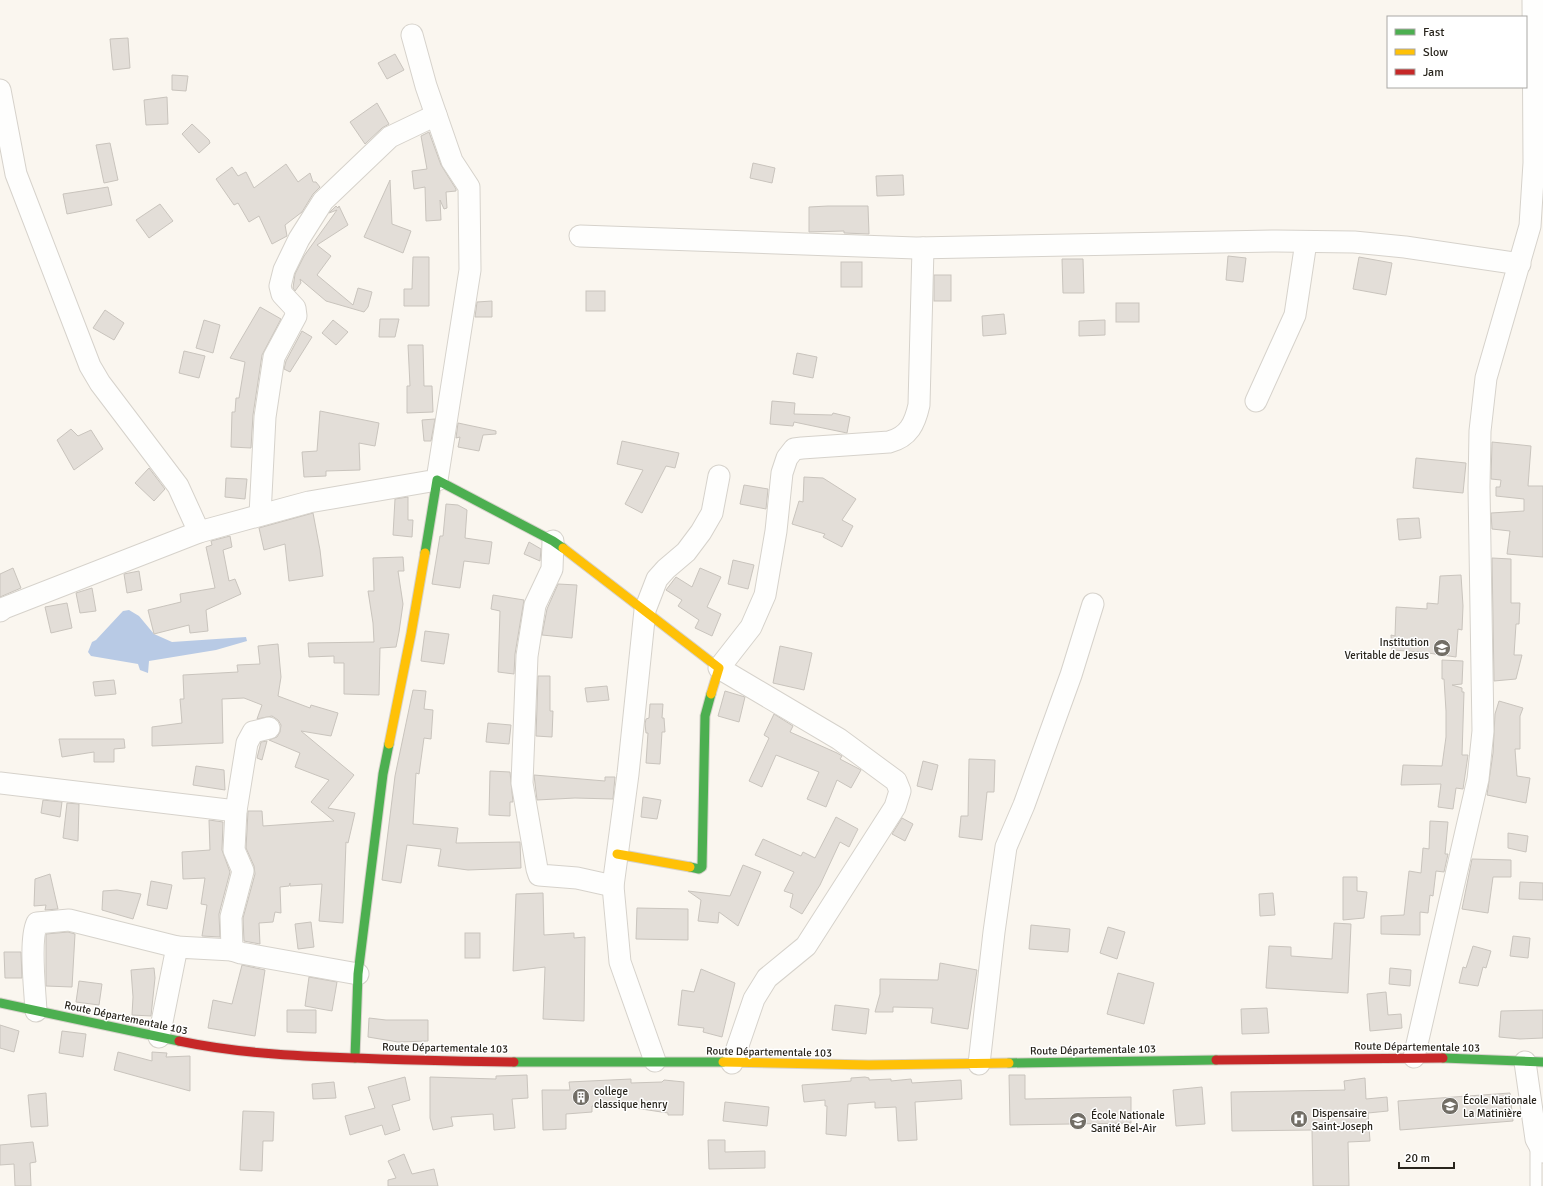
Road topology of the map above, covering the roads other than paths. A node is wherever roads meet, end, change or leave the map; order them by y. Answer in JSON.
{"nodes":[{"id":1,"x":1533,"y":0,"type":"edge"},
{"id":2,"x":412,"y":35,"type":"dead end"},
{"id":3,"x":0,"y":90,"type":"edge"},
{"id":4,"x":436,"y":115,"type":"junction"},
{"id":5,"x":580,"y":236,"type":"dead end"},
{"id":6,"x":1306,"y":242,"type":"junction"},
{"id":7,"x":923,"y":248,"type":"junction"},
{"id":8,"x":1520,"y":264,"type":"junction"},
{"id":9,"x":1256,"y":401,"type":"dead end"},
{"id":10,"x":719,"y":476,"type":"dead end"},
{"id":11,"x":437,"y":480,"type":"junction"},
{"id":12,"x":260,"y":515,"type":"junction"},
{"id":13,"x":199,"y":532,"type":"junction"},
{"id":14,"x":553,"y":541,"type":"junction"},
{"id":15,"x":1093,"y":604,"type":"dead end"},
{"id":16,"x":645,"y":610,"type":"junction"},
{"id":17,"x":0,"y":611,"type":"edge"},
{"id":18,"x":719,"y":668,"type":"junction"},
{"id":19,"x":269,"y":728,"type":"dead end"},
{"id":20,"x":0,"y":783,"type":"edge"},
{"id":21,"x":236,"y":811,"type":"junction"},
{"id":22,"x":617,"y":854,"type":"junction"},
{"id":23,"x":613,"y":886,"type":"junction"},
{"id":24,"x":178,"y":947,"type":"junction"},
{"id":25,"x":232,"y":950,"type":"junction"},
{"id":26,"x":358,"y":974,"type":"junction"},
{"id":27,"x":0,"y":1003,"type":"edge"},
{"id":28,"x":36,"y":1011,"type":"junction"},
{"id":29,"x":160,"y":1037,"type":"junction"},
{"id":30,"x":1414,"y":1057,"type":"junction"},
{"id":31,"x":355,"y":1058,"type":"junction"},
{"id":32,"x":655,"y":1061,"type":"junction"},
{"id":33,"x":1534,"y":1062,"type":"edge"},
{"id":34,"x":732,"y":1063,"type":"junction"},
{"id":35,"x":979,"y":1064,"type":"junction"},
{"id":36,"x":1539,"y":1145,"type":"edge"},
{"id":37,"x":1536,"y":1186,"type":"edge"}],
"edges":[{"from":1,"to":8,"type":"street"},
{"from":2,"to":4,"type":"street"},
{"from":3,"to":13,"type":"street"},
{"from":4,"to":11,"type":"street"},
{"from":4,"to":12,"type":"street"},
{"from":5,"to":7,"type":"street"},
{"from":6,"to":7,"type":"street"},
{"from":6,"to":8,"type":"street"},
{"from":6,"to":9,"type":"street"},
{"from":7,"to":18,"type":"street"},
{"from":8,"to":30,"type":"street"},
{"from":10,"to":16,"type":"street"},
{"from":11,"to":12,"type":"street"},
{"from":11,"to":14,"type":"main road"},
{"from":11,"to":26,"type":"main road"},
{"from":12,"to":13,"type":"street"},
{"from":13,"to":17,"type":"street"},
{"from":14,"to":16,"type":"main road"},
{"from":14,"to":23,"type":"street"},
{"from":15,"to":35,"type":"street"},
{"from":16,"to":18,"type":"main road"},
{"from":16,"to":22,"type":"street"},
{"from":18,"to":22,"type":"main road"},
{"from":18,"to":34,"type":"street"},
{"from":19,"to":21,"type":"street"},
{"from":20,"to":21,"type":"street"},
{"from":21,"to":25,"type":"street"},
{"from":22,"to":23,"type":"street"},
{"from":23,"to":32,"type":"street"},
{"from":24,"to":25,"type":"street"},
{"from":24,"to":28,"type":"street"},
{"from":24,"to":29,"type":"street"},
{"from":25,"to":26,"type":"street"},
{"from":26,"to":31,"type":"main road"},
{"from":27,"to":28,"type":"main road","name":"Route Départementale 103"},
{"from":28,"to":29,"type":"main road","name":"Route Départementale 103"},
{"from":29,"to":31,"type":"main road","name":"Route Départementale 103"},
{"from":30,"to":33,"type":"main road","name":"Route Départementale 103"},
{"from":30,"to":35,"type":"main road","name":"Route Départementale 103"},
{"from":31,"to":32,"type":"main road","name":"Route Départementale 103"},
{"from":32,"to":34,"type":"main road","name":"Route Départementale 103"},
{"from":33,"to":36,"type":"street"},
{"from":34,"to":35,"type":"main road","name":"Route Départementale 103"},
{"from":36,"to":37,"type":"lane"}]}
